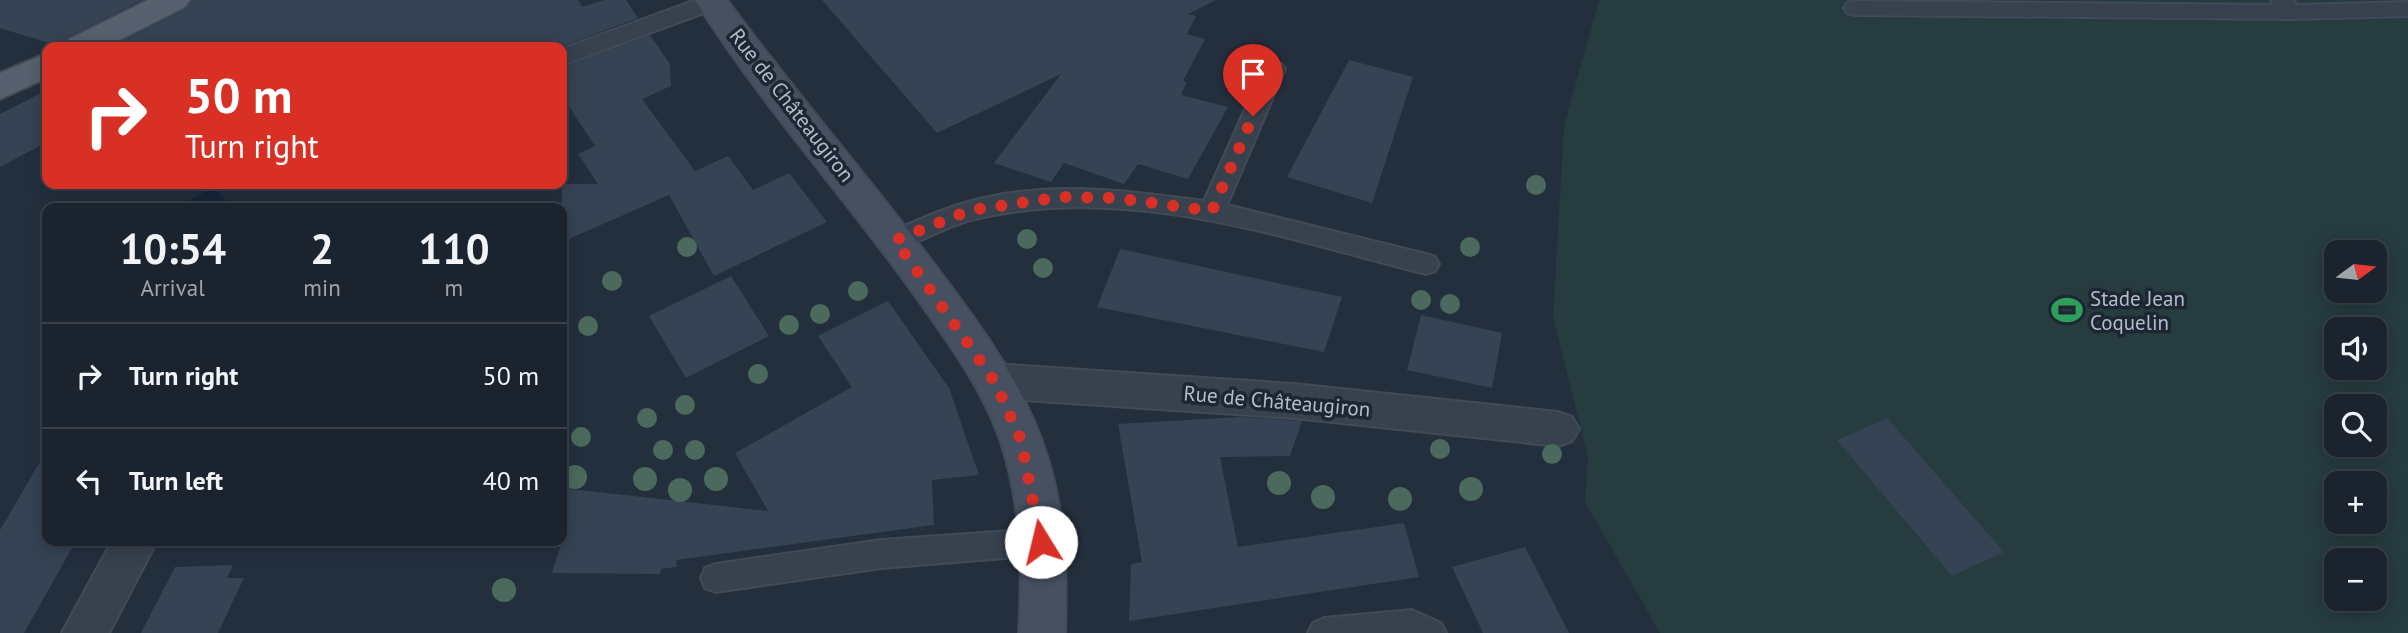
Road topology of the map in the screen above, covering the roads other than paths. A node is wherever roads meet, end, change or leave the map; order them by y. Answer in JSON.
{"nodes":[{"id":1,"x":174,"y":0,"type":"edge"},
{"id":2,"x":712,"y":1,"type":"edge"},
{"id":3,"x":2287,"y":6,"type":"edge"},
{"id":4,"x":1855,"y":8,"type":"dead end"},
{"id":5,"x":2408,"y":9,"type":"edge"},
{"id":6,"x":90,"y":42,"type":"edge"},
{"id":7,"x":567,"y":55,"type":"edge"},
{"id":8,"x":42,"y":67,"type":"edge"},
{"id":9,"x":1274,"y":69,"type":"dead end"},
{"id":10,"x":0,"y":88,"type":"edge"},
{"id":11,"x":1212,"y":211,"type":"junction"},
{"id":12,"x":895,"y":240,"type":"junction"},
{"id":13,"x":1426,"y":264,"type":"dead end"},
{"id":14,"x":995,"y":382,"type":"junction"},
{"id":15,"x":1558,"y":429,"type":"dead end"},
{"id":16,"x":1041,"y":542,"type":"junction"},
{"id":17,"x":132,"y":546,"type":"edge"},
{"id":18,"x":716,"y":578,"type":"dead end"},
{"id":19,"x":85,"y":633,"type":"edge"},
{"id":20,"x":1041,"y":633,"type":"edge"},
{"id":21,"x":1324,"y":633,"type":"edge"},
{"id":22,"x":1430,"y":633,"type":"edge"}],
"edges":[{"from":1,"to":6,"type":"main road"},
{"from":2,"to":7,"type":"lane"},
{"from":2,"to":12,"type":"main road","name":"Rue de Châteaugiron"},
{"from":3,"to":4,"type":"lane"},
{"from":3,"to":5,"type":"lane"},
{"from":8,"to":10,"type":"main road"},
{"from":9,"to":11,"type":"lane"},
{"from":11,"to":12,"type":"lane"},
{"from":11,"to":13,"type":"lane"},
{"from":12,"to":14,"type":"main road","name":"Rue de Châteaugiron"},
{"from":14,"to":15,"type":"street","name":"Rue de Châteaugiron"},
{"from":14,"to":16,"type":"main road","name":"Rue de Châteaugiron"},
{"from":16,"to":18,"type":"lane"},
{"from":16,"to":20,"type":"main road","name":"Rue de Châteaugiron"},
{"from":17,"to":19,"type":"street"},
{"from":21,"to":22,"type":"lane"}]}
